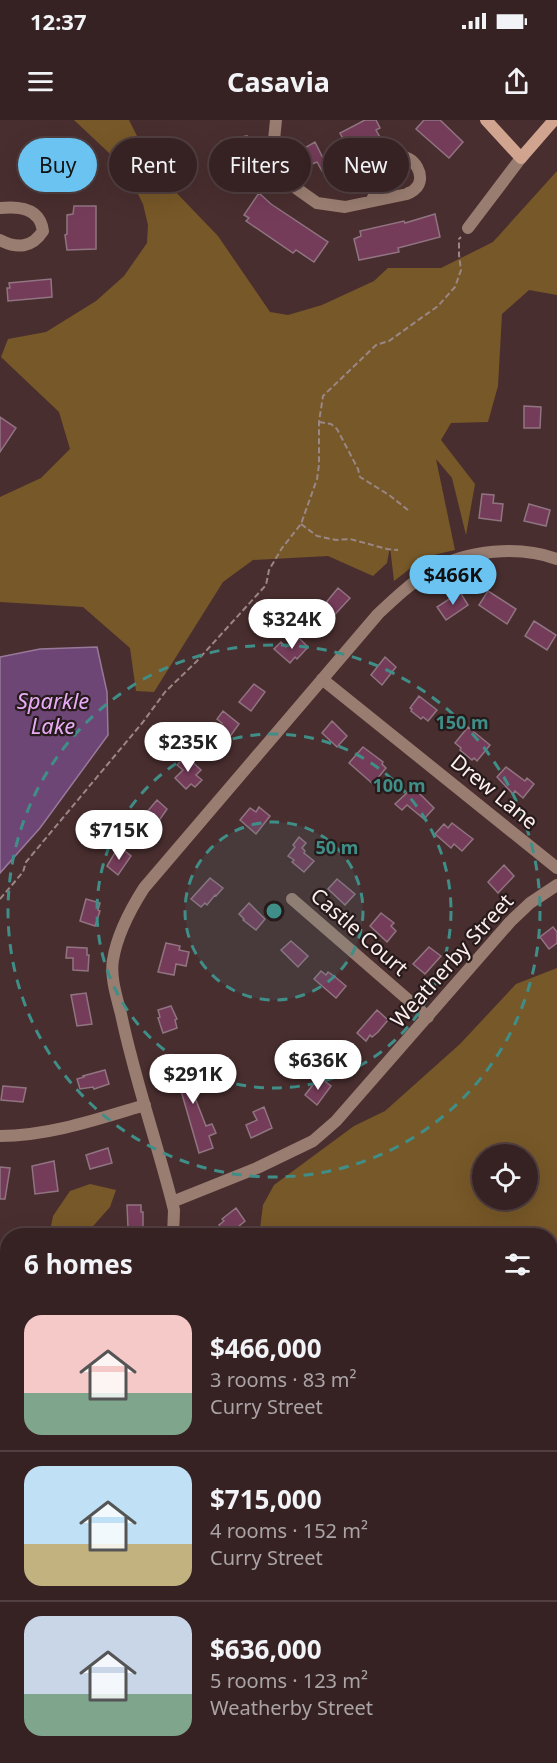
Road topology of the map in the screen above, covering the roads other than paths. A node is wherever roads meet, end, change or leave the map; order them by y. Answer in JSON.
{"nodes":[{"id":1,"x":276,"y":120,"type":"edge"},
{"id":2,"x":486,"y":120,"type":"edge"},
{"id":3,"x":554,"y":120,"type":"edge"},
{"id":4,"x":521,"y":158,"type":"junction"},
{"id":5,"x":371,"y":201,"type":"dead end"},
{"id":6,"x":0,"y":208,"type":"edge"},
{"id":7,"x":468,"y":228,"type":"road end"},
{"id":8,"x":0,"y":240,"type":"edge"},
{"id":9,"x":557,"y":559,"type":"edge"},
{"id":10,"x":322,"y":679,"type":"junction"},
{"id":11,"x":557,"y":868,"type":"edge"},
{"id":12,"x":557,"y":885,"type":"edge"},
{"id":13,"x":292,"y":899,"type":"dead end"},
{"id":14,"x":428,"y":1017,"type":"junction"},
{"id":15,"x":145,"y":1105,"type":"junction"},
{"id":16,"x":0,"y":1136,"type":"edge"},
{"id":17,"x":172,"y":1202,"type":"junction"},
{"id":18,"x":173,"y":1228,"type":"edge"}],
"edges":[{"from":1,"to":5,"type":"street"},
{"from":2,"to":4,"type":"street"},
{"from":3,"to":4,"type":"street"},
{"from":4,"to":7,"type":"street"},
{"from":6,"to":8,"type":"street"},
{"from":9,"to":10,"type":"street"},
{"from":10,"to":11,"type":"street","name":"Drew Lane"},
{"from":10,"to":15,"type":"street"},
{"from":12,"to":14,"type":"street","name":"Weatherby Street"},
{"from":13,"to":14,"type":"street","name":"Castle Court"},
{"from":14,"to":17,"type":"street","name":"Weatherby Street"},
{"from":15,"to":16,"type":"street"},
{"from":15,"to":17,"type":"street"},
{"from":17,"to":18,"type":"street"}]}
